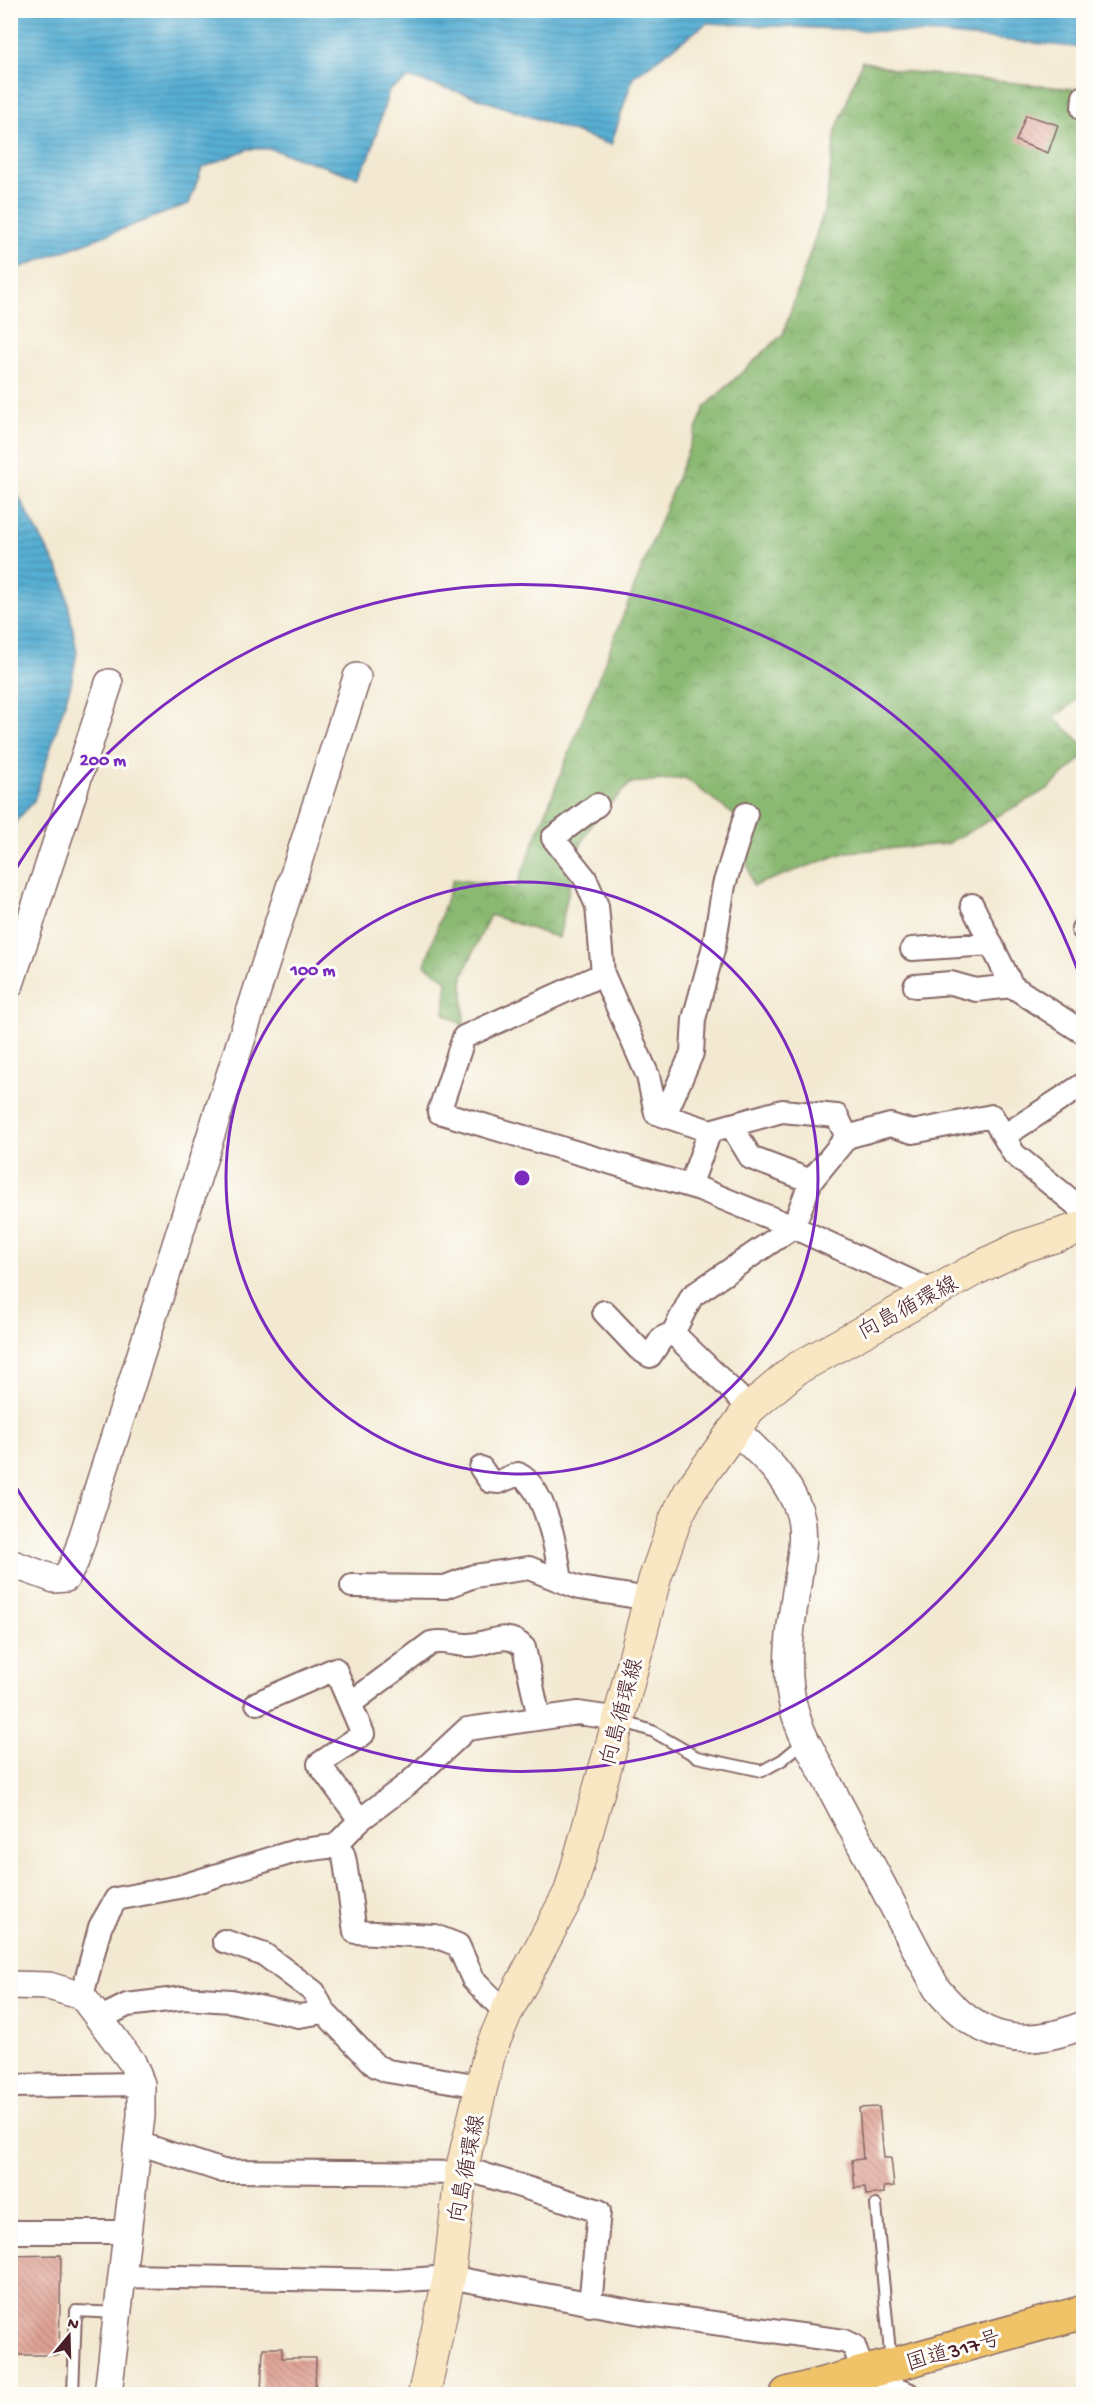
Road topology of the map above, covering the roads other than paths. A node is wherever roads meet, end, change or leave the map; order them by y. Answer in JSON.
{"nodes":[{"id":1,"x":1083,"y":97,"type":"edge"},
{"id":2,"x":1083,"y":109,"type":"edge"},
{"id":3,"x":357,"y":677,"type":"dead end"},
{"id":4,"x":108,"y":684,"type":"dead end"},
{"id":5,"x":597,"y":805,"type":"dead end"},
{"id":6,"x":746,"y":814,"type":"dead end"},
{"id":7,"x":972,"y":905,"type":"dead end"},
{"id":8,"x":992,"y":944,"type":"junction"},
{"id":9,"x":912,"y":949,"type":"dead end"},
{"id":10,"x":603,"y":974,"type":"junction"},
{"id":11,"x":10,"y":984,"type":"edge"},
{"id":12,"x":915,"y":986,"type":"dead end"},
{"id":13,"x":1012,"y":986,"type":"junction"},
{"id":14,"x":1083,"y":1033,"type":"edge"},
{"id":15,"x":1083,"y":1084,"type":"edge"},
{"id":16,"x":665,"y":1116,"type":"junction"},
{"id":17,"x":720,"y":1128,"type":"junction"},
{"id":18,"x":1004,"y":1136,"type":"junction"},
{"id":19,"x":847,"y":1137,"type":"junction"},
{"id":20,"x":811,"y":1181,"type":"junction"},
{"id":21,"x":690,"y":1186,"type":"junction"},
{"id":22,"x":1083,"y":1211,"type":"edge"},
{"id":23,"x":793,"y":1227,"type":"junction"},
{"id":24,"x":1083,"y":1227,"type":"edge"},
{"id":25,"x":934,"y":1292,"type":"junction"},
{"id":26,"x":604,"y":1312,"type":"dead end"},
{"id":27,"x":673,"y":1333,"type":"junction"},
{"id":28,"x":742,"y":1419,"type":"junction"},
{"id":29,"x":481,"y":1468,"type":"dead end"},
{"id":30,"x":10,"y":1563,"type":"edge"},
{"id":31,"x":561,"y":1581,"type":"junction"},
{"id":32,"x":352,"y":1586,"type":"dead end"},
{"id":33,"x":650,"y":1599,"type":"junction"},
{"id":34,"x":257,"y":1703,"type":"dead end"},
{"id":35,"x":351,"y":1703,"type":"junction"},
{"id":36,"x":539,"y":1719,"type":"junction"},
{"id":37,"x":619,"y":1719,"type":"junction"},
{"id":38,"x":806,"y":1741,"type":"junction"},
{"id":39,"x":360,"y":1820,"type":"junction"},
{"id":40,"x":335,"y":1846,"type":"junction"},
{"id":41,"x":224,"y":1941,"type":"dead end"},
{"id":42,"x":10,"y":1985,"type":"edge"},
{"id":43,"x":82,"y":1996,"type":"junction"},
{"id":44,"x":324,"y":2012,"type":"junction"},
{"id":45,"x":506,"y":2013,"type":"junction"},
{"id":46,"x":99,"y":2019,"type":"junction"},
{"id":47,"x":1083,"y":2025,"type":"edge"},
{"id":48,"x":141,"y":2084,"type":"junction"},
{"id":49,"x":481,"y":2085,"type":"junction"},
{"id":50,"x":10,"y":2086,"type":"edge"},
{"id":51,"x":138,"y":2143,"type":"junction"},
{"id":52,"x":461,"y":2172,"type":"junction"},
{"id":53,"x":876,"y":2205,"type":"dead end"},
{"id":54,"x":10,"y":2232,"type":"edge"},
{"id":55,"x":127,"y":2232,"type":"junction"},
{"id":56,"x":122,"y":2276,"type":"junction"},
{"id":57,"x":449,"y":2277,"type":"junction"},
{"id":58,"x":590,"y":2305,"type":"junction"},
{"id":59,"x":1083,"y":2312,"type":"edge"},
{"id":60,"x":117,"y":2313,"type":"junction"},
{"id":61,"x":878,"y":2369,"type":"junction"},
{"id":62,"x":74,"y":2394,"type":"edge"},
{"id":63,"x":108,"y":2394,"type":"edge"},
{"id":64,"x":424,"y":2394,"type":"edge"},
{"id":65,"x":787,"y":2394,"type":"edge"},
{"id":66,"x":908,"y":2394,"type":"edge"}],
"edges":[{"from":1,"to":2,"type":"street"},
{"from":3,"to":30,"type":"street"},
{"from":4,"to":11,"type":"street"},
{"from":5,"to":10,"type":"street"},
{"from":6,"to":16,"type":"street"},
{"from":7,"to":8,"type":"street"},
{"from":8,"to":9,"type":"street"},
{"from":8,"to":13,"type":"street"},
{"from":10,"to":16,"type":"street"},
{"from":10,"to":21,"type":"street"},
{"from":12,"to":13,"type":"street"},
{"from":13,"to":14,"type":"street"},
{"from":15,"to":18,"type":"street"},
{"from":16,"to":17,"type":"street"},
{"from":17,"to":19,"type":"street"},
{"from":17,"to":20,"type":"street"},
{"from":17,"to":21,"type":"street"},
{"from":18,"to":19,"type":"street"},
{"from":18,"to":22,"type":"street"},
{"from":19,"to":20,"type":"street"},
{"from":20,"to":23,"type":"street"},
{"from":21,"to":23,"type":"street"},
{"from":23,"to":25,"type":"street"},
{"from":23,"to":27,"type":"street"},
{"from":24,"to":25,"type":"main road","name":"向島循環線"},
{"from":25,"to":28,"type":"main road","name":"向島循環線"},
{"from":26,"to":27,"type":"street"},
{"from":27,"to":28,"type":"street"},
{"from":28,"to":33,"type":"main road","name":"向島循環線"},
{"from":28,"to":38,"type":"street"},
{"from":29,"to":31,"type":"street"},
{"from":31,"to":32,"type":"street"},
{"from":31,"to":33,"type":"street"},
{"from":33,"to":37,"type":"main road","name":"向島循環線"},
{"from":34,"to":35,"type":"street"},
{"from":35,"to":36,"type":"street"},
{"from":35,"to":39,"type":"street"},
{"from":36,"to":37,"type":"street"},
{"from":36,"to":39,"type":"street"},
{"from":37,"to":38,"type":"lane"},
{"from":37,"to":45,"type":"main road","name":"向島循環線"},
{"from":38,"to":47,"type":"street"},
{"from":39,"to":40,"type":"street"},
{"from":40,"to":43,"type":"street"},
{"from":40,"to":45,"type":"street"},
{"from":41,"to":44,"type":"street"},
{"from":42,"to":43,"type":"street"},
{"from":43,"to":46,"type":"street"},
{"from":44,"to":46,"type":"street"},
{"from":44,"to":49,"type":"street"},
{"from":45,"to":49,"type":"main road","name":"向島循環線"},
{"from":46,"to":48,"type":"street"},
{"from":48,"to":50,"type":"street"},
{"from":48,"to":51,"type":"street"},
{"from":49,"to":52,"type":"main road","name":"向島循環線"},
{"from":51,"to":52,"type":"street"},
{"from":51,"to":55,"type":"street"},
{"from":52,"to":57,"type":"main road","name":"向島循環線"},
{"from":52,"to":58,"type":"street"},
{"from":53,"to":61,"type":"lane"},
{"from":54,"to":55,"type":"street"},
{"from":55,"to":56,"type":"street"},
{"from":56,"to":57,"type":"street"},
{"from":56,"to":60,"type":"street"},
{"from":57,"to":58,"type":"street"},
{"from":57,"to":64,"type":"main road","name":"向島循環線"},
{"from":58,"to":61,"type":"street"},
{"from":59,"to":61,"type":"highway","name":"国道317号"},
{"from":60,"to":62,"type":"lane"},
{"from":60,"to":63,"type":"street"},
{"from":61,"to":65,"type":"highway","name":"国道317号"},
{"from":61,"to":66,"type":"street"}]}
